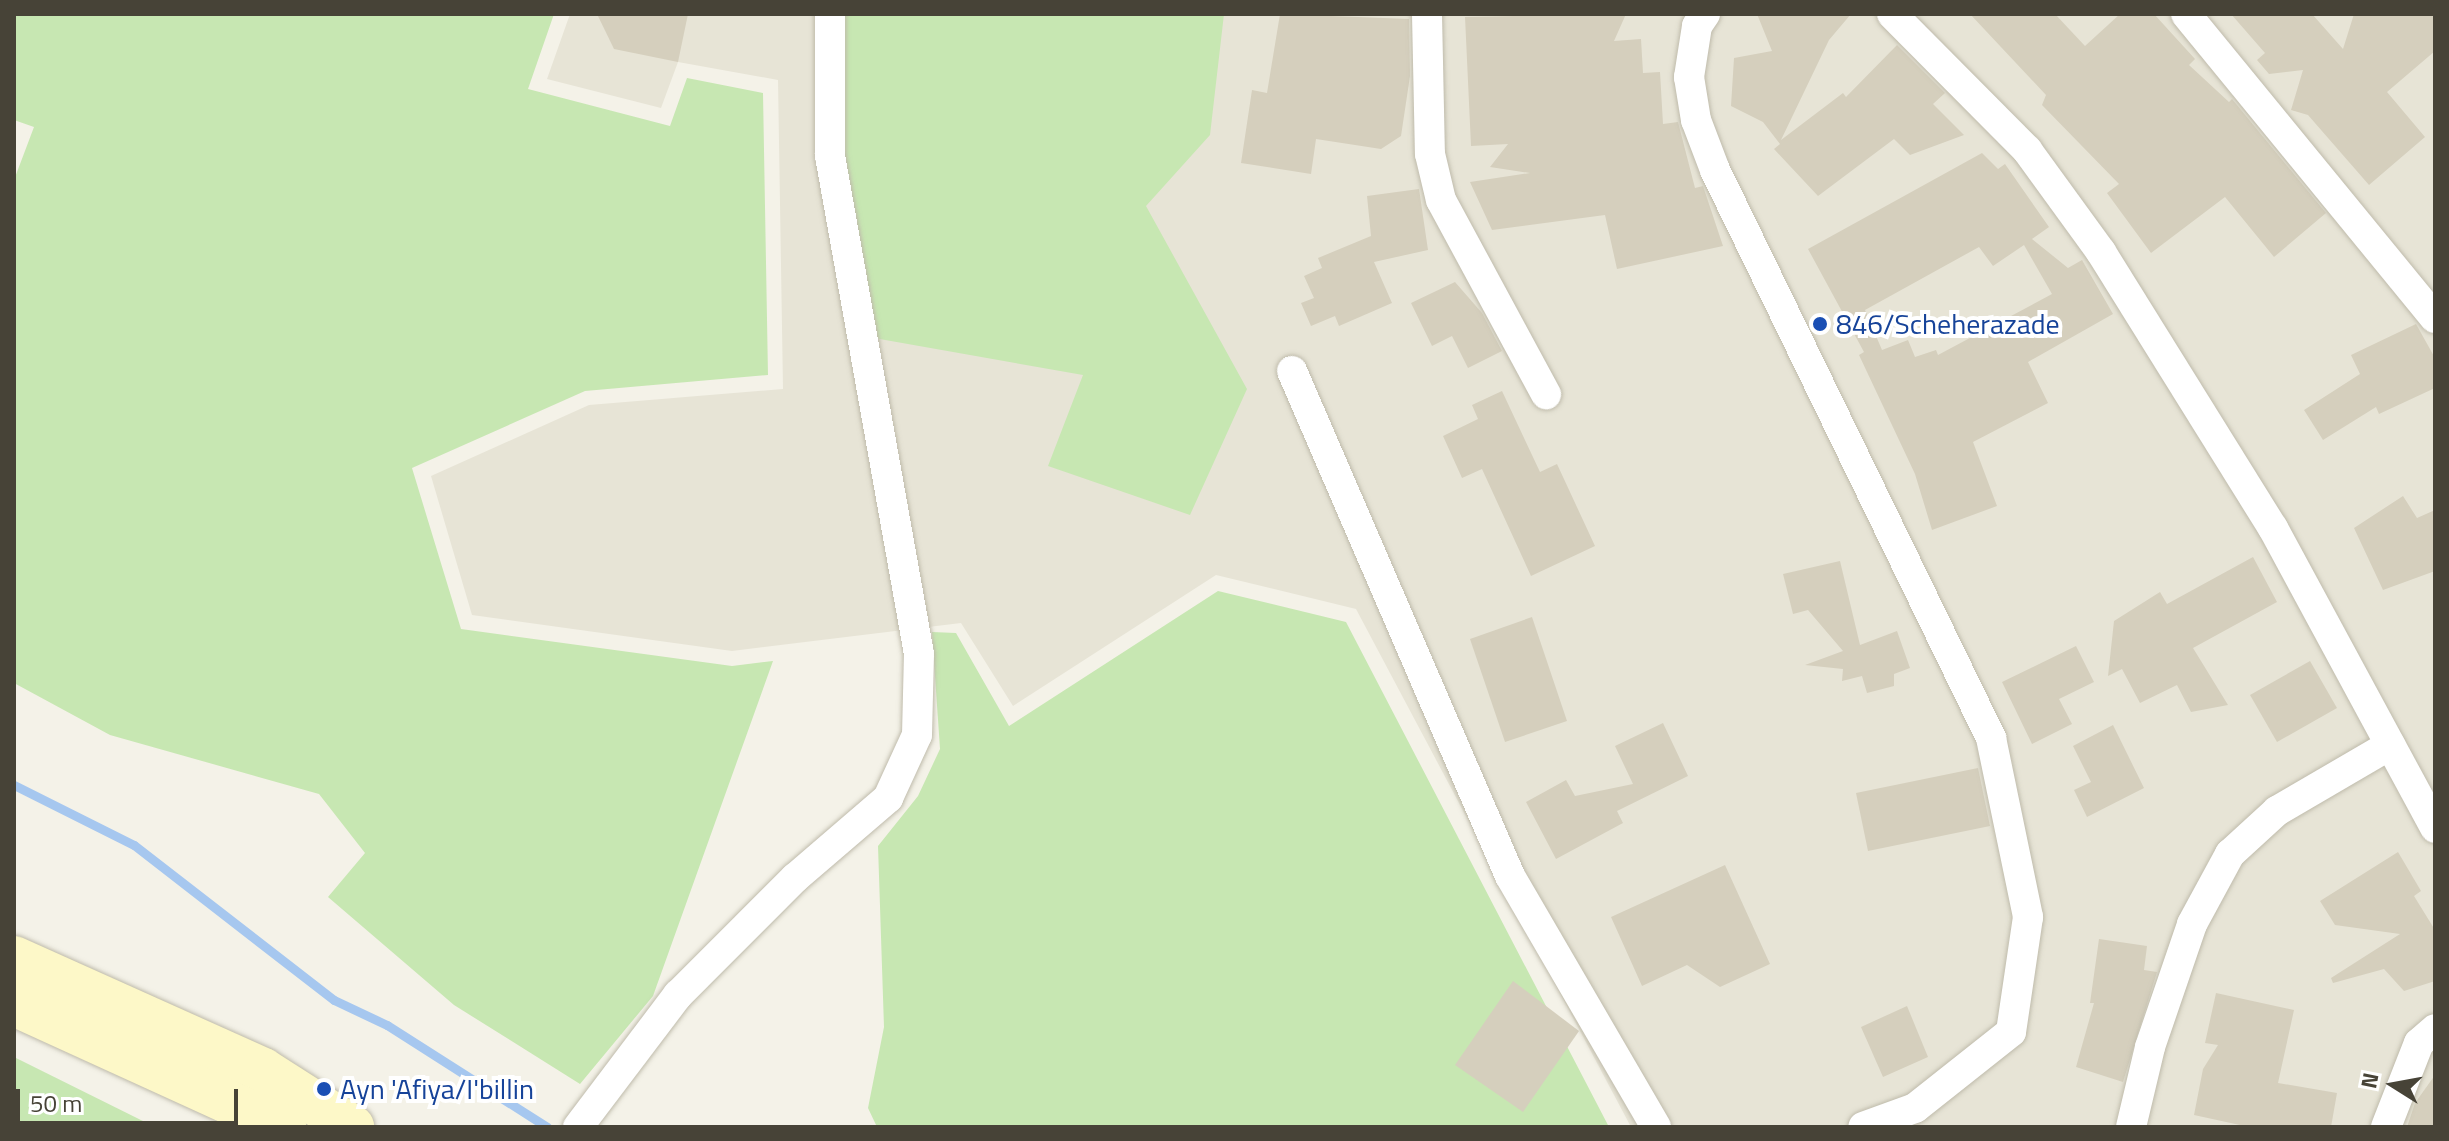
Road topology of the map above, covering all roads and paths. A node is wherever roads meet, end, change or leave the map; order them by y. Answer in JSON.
{"nodes":[{"id":1,"x":830,"y":14,"type":"edge"},
{"id":2,"x":1427,"y":14,"type":"edge"},
{"id":3,"x":1705,"y":14,"type":"edge"},
{"id":4,"x":1892,"y":14,"type":"edge"},
{"id":5,"x":2186,"y":14,"type":"edge"},
{"id":6,"x":2435,"y":318,"type":"edge"},
{"id":7,"x":1292,"y":371,"type":"dead end"},
{"id":8,"x":1546,"y":394,"type":"dead end"},
{"id":9,"x":2390,"y":745,"type":"junction"},
{"id":10,"x":2435,"y":828,"type":"edge"},
{"id":11,"x":14,"y":958,"type":"edge"},
{"id":12,"x":14,"y":1004,"type":"edge"},
{"id":13,"x":2435,"y":1029,"type":"edge"},
{"id":14,"x":284,"y":1127,"type":"edge"},
{"id":15,"x":352,"y":1127,"type":"edge"},
{"id":16,"x":578,"y":1127,"type":"edge"},
{"id":17,"x":1656,"y":1127,"type":"edge"},
{"id":18,"x":1863,"y":1127,"type":"edge"},
{"id":19,"x":2131,"y":1127,"type":"edge"},
{"id":20,"x":2386,"y":1127,"type":"edge"}],
"edges":[{"from":1,"to":16,"type":"street"},
{"from":2,"to":8,"type":"street"},
{"from":3,"to":18,"type":"street"},
{"from":4,"to":9,"type":"street"},
{"from":5,"to":6,"type":"street"},
{"from":7,"to":17,"type":"street"},
{"from":9,"to":10,"type":"street"},
{"from":9,"to":19,"type":"street"},
{"from":11,"to":15,"type":"main road"},
{"from":12,"to":14,"type":"main road"},
{"from":13,"to":20,"type":"street"}]}
